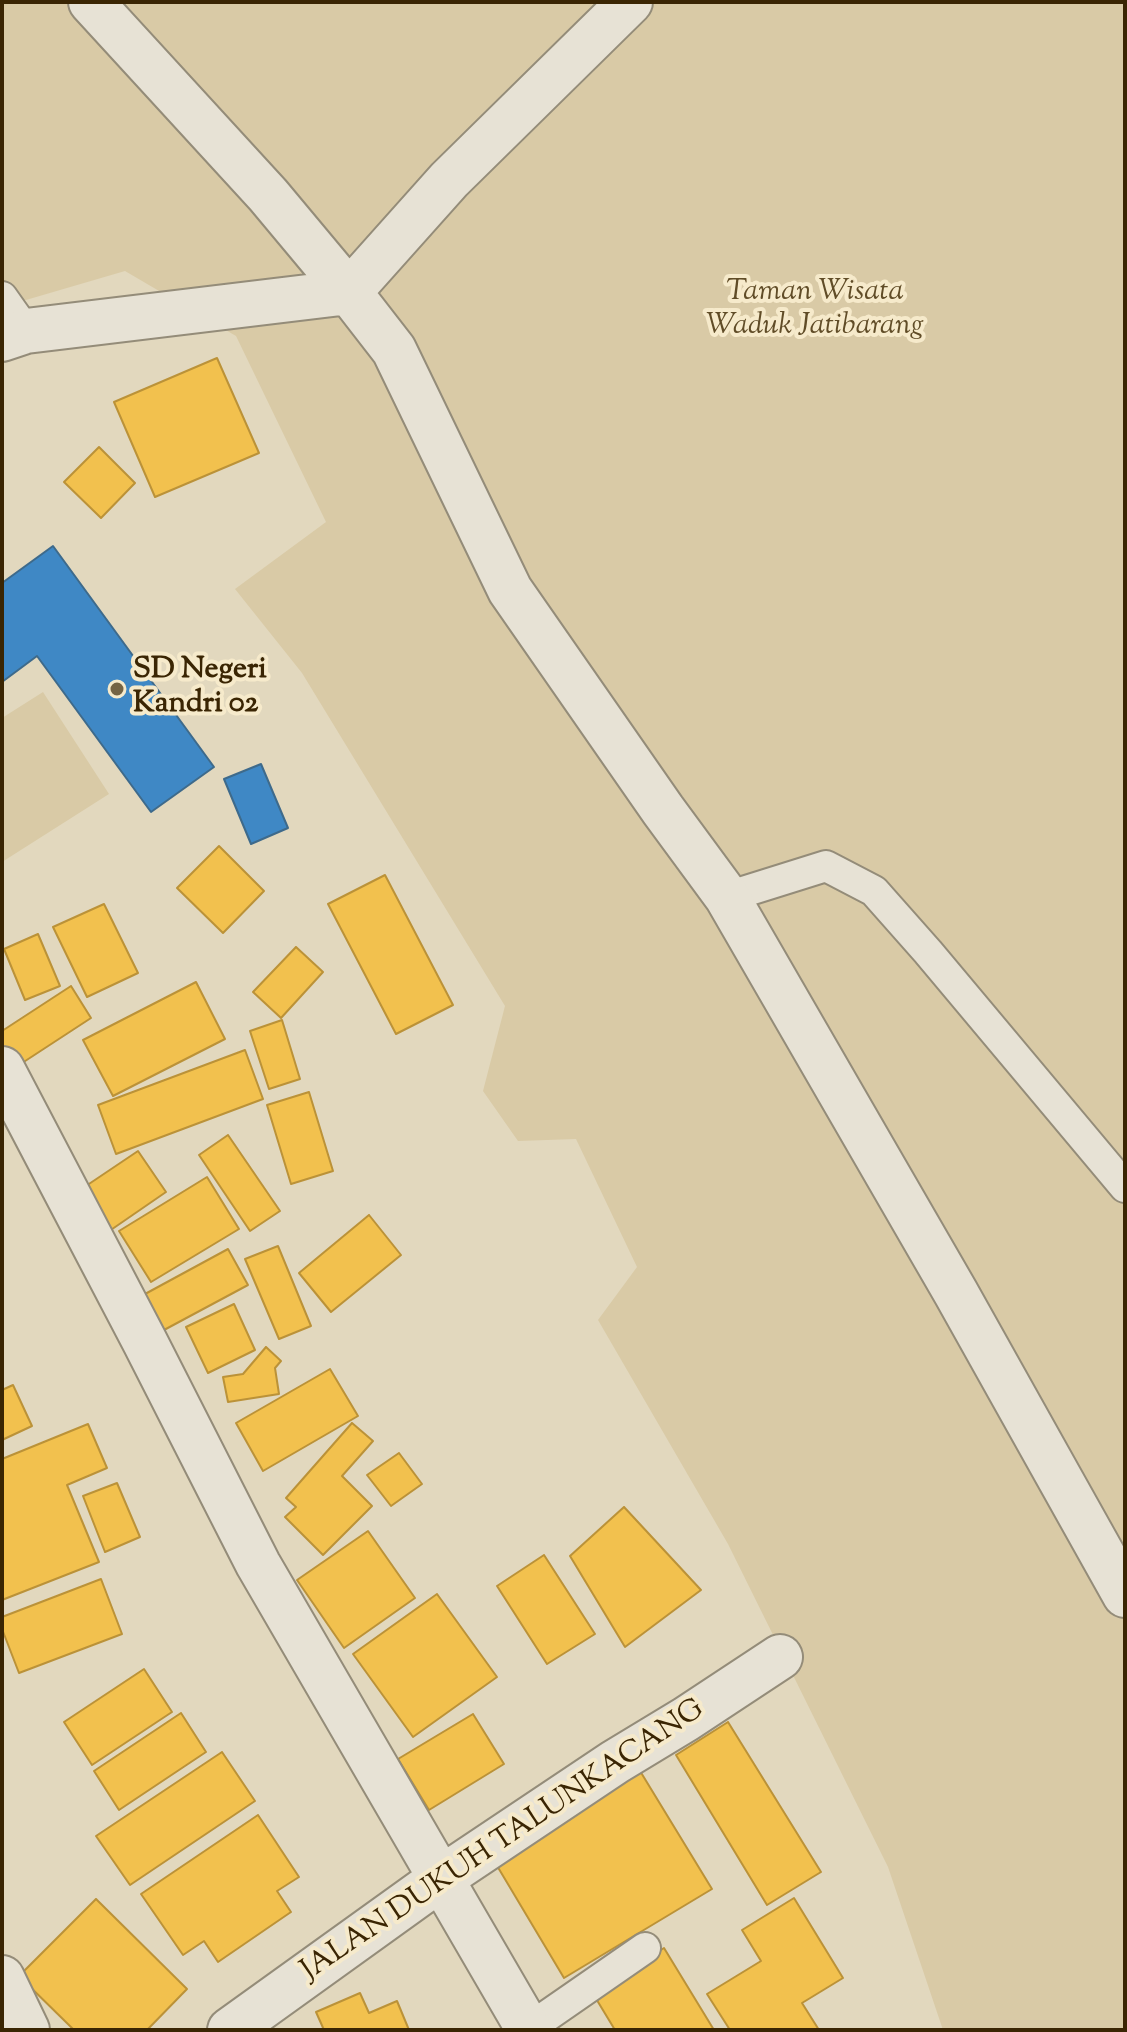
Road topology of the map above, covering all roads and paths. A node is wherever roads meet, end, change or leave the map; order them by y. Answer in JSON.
{"nodes":[{"id":1,"x":91,"y":2,"type":"edge"},
{"id":2,"x":630,"y":2,"type":"edge"},
{"id":3,"x":349,"y":292,"type":"junction"},
{"id":4,"x":10,"y":322,"type":"edge"},
{"id":5,"x":727,"y":897,"type":"junction"},
{"id":6,"x":2,"y":1069,"type":"edge"},
{"id":7,"x":1125,"y":1187,"type":"edge"},
{"id":8,"x":1125,"y":1595,"type":"edge"},
{"id":9,"x":780,"y":1657,"type":"dead end"},
{"id":10,"x":440,"y":1879,"type":"junction"},
{"id":11,"x":645,"y":1948,"type":"dead end"},
{"id":12,"x":2,"y":1978,"type":"edge"},
{"id":13,"x":528,"y":2029,"type":"edge"},
{"id":14,"x":27,"y":2030,"type":"edge"},
{"id":15,"x":230,"y":2030,"type":"edge"}],
"edges":[{"from":1,"to":3,"type":"street"},
{"from":2,"to":3,"type":"street"},
{"from":3,"to":4,"type":"street"},
{"from":3,"to":5,"type":"street"},
{"from":5,"to":7,"type":"lane"},
{"from":5,"to":8,"type":"street"},
{"from":6,"to":10,"type":"street"},
{"from":9,"to":10,"type":"street","name":"JALAN DUKUH TALUNKACANG"},
{"from":10,"to":13,"type":"street"},
{"from":10,"to":15,"type":"street","name":"JALAN DUKUH TALUNKACANG"},
{"from":11,"to":13,"type":"lane"},
{"from":12,"to":14,"type":"street"}]}
